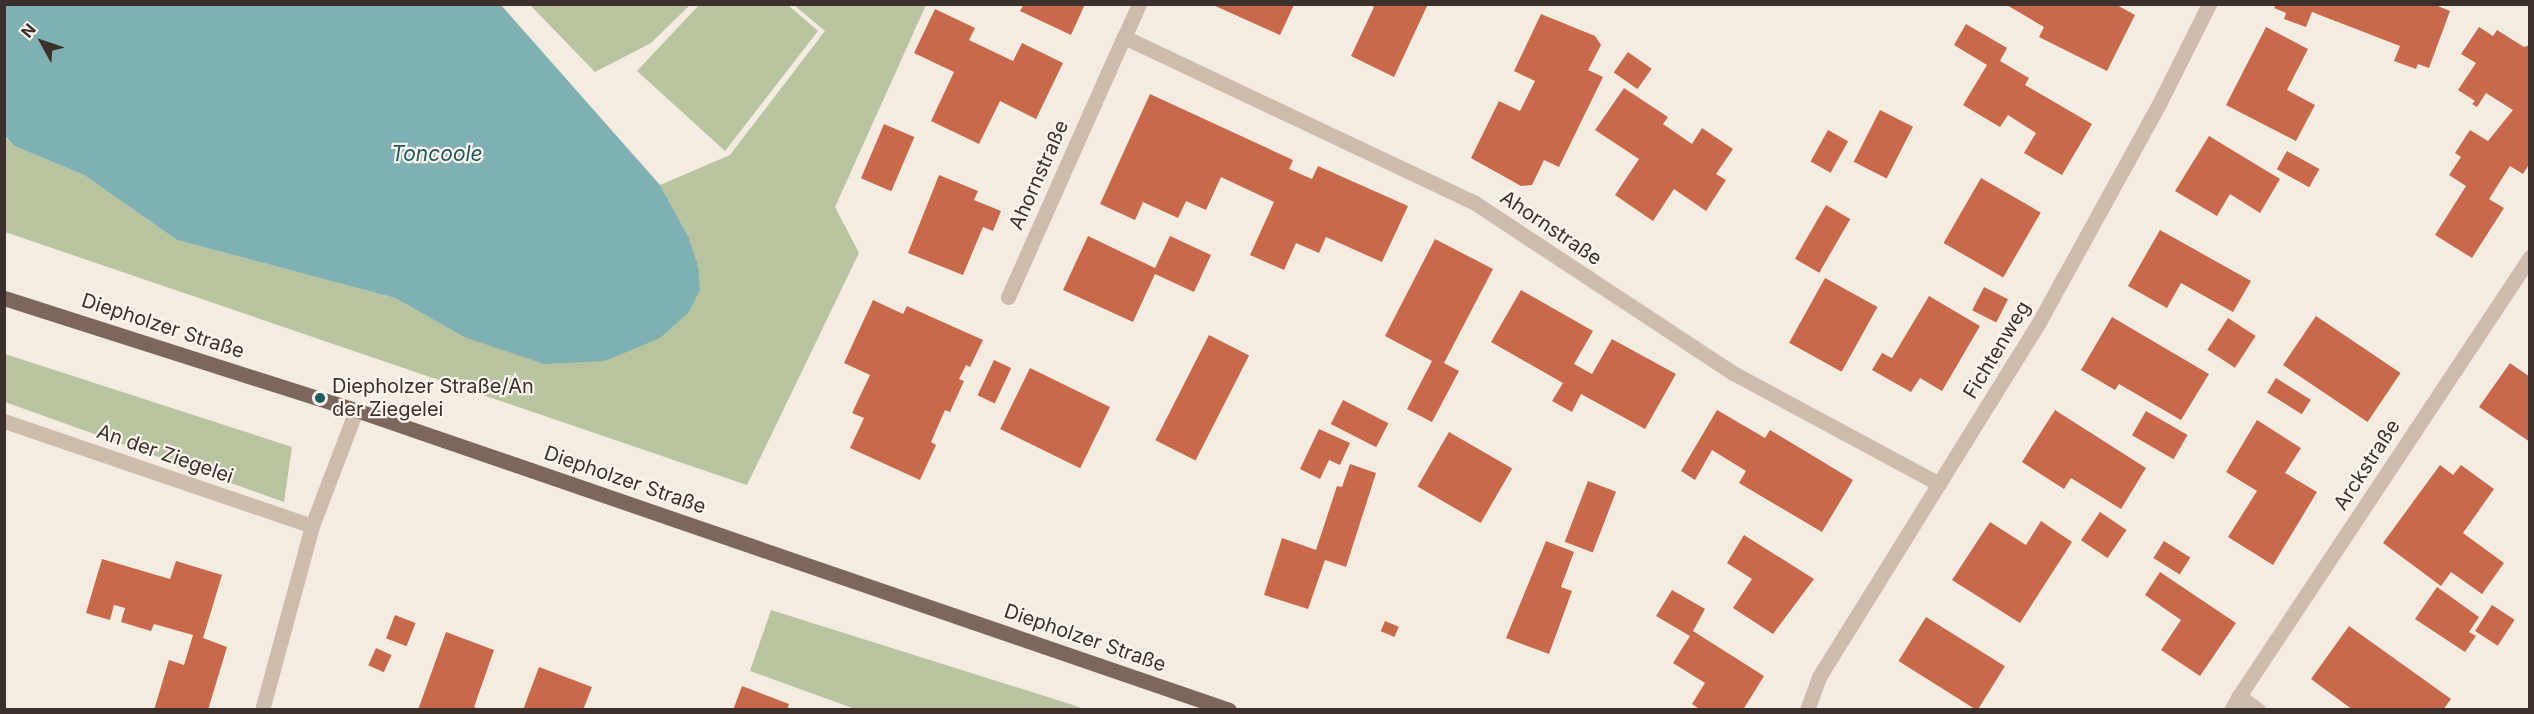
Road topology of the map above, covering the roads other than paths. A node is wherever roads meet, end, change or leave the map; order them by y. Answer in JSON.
{"nodes":[{"id":1,"x":1139,"y":4,"type":"edge"},
{"id":2,"x":2209,"y":4,"type":"edge"},
{"id":3,"x":1124,"y":37,"type":"junction"},
{"id":4,"x":2529,"y":257,"type":"edge"},
{"id":5,"x":1008,"y":297,"type":"dead end"},
{"id":6,"x":4,"y":298,"type":"edge"},
{"id":7,"x":356,"y":410,"type":"junction"},
{"id":8,"x":4,"y":421,"type":"edge"},
{"id":9,"x":1939,"y":484,"type":"junction"},
{"id":10,"x":312,"y":526,"type":"junction"},
{"id":11,"x":2235,"y":703,"type":"edge"},
{"id":12,"x":262,"y":710,"type":"edge"},
{"id":13,"x":1229,"y":710,"type":"edge"},
{"id":14,"x":1806,"y":710,"type":"edge"},
{"id":15,"x":2258,"y":710,"type":"edge"}],
"edges":[{"from":1,"to":3,"type":"street","name":"Ahornstraße"},
{"from":2,"to":9,"type":"street","name":"Fichtenweg"},
{"from":3,"to":5,"type":"street","name":"Ahornstraße"},
{"from":3,"to":9,"type":"street","name":"Ahornstraße"},
{"from":4,"to":11,"type":"street","name":"Arckstraße"},
{"from":6,"to":7,"type":"main road","name":"Diepholzer Straße"},
{"from":7,"to":10,"type":"street"},
{"from":7,"to":13,"type":"main road","name":"Diepholzer Straße"},
{"from":8,"to":10,"type":"street","name":"An der Ziegelei"},
{"from":9,"to":14,"type":"street","name":"Fichtenweg"},
{"from":10,"to":12,"type":"street"},
{"from":11,"to":15,"type":"street","name":"Arckstraße"}]}
